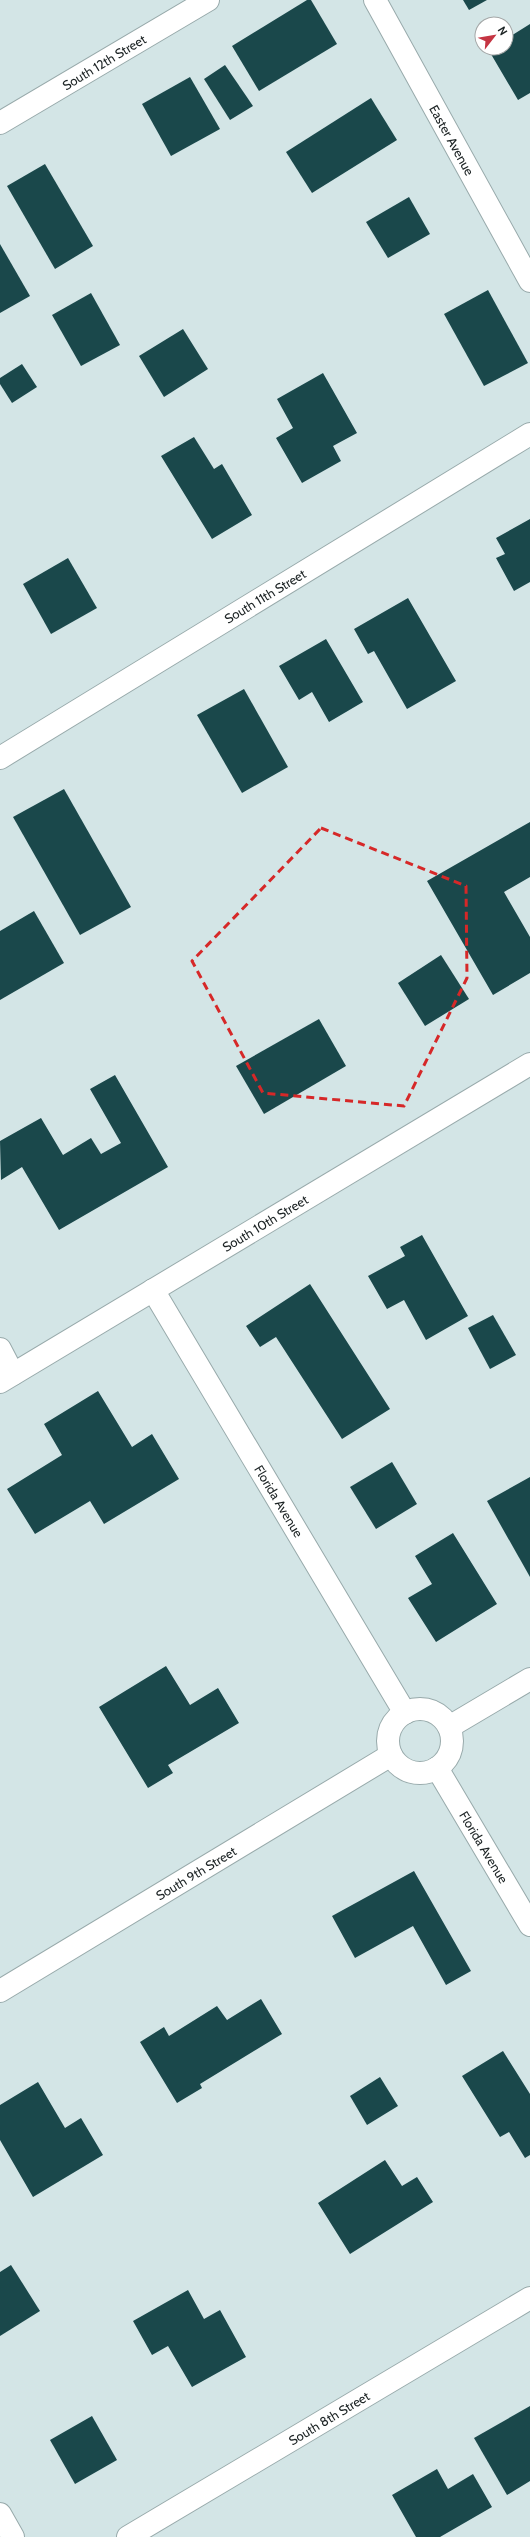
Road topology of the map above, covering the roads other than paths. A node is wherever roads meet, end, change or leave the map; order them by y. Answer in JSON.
{"nodes":[{"id":1,"x":208,"y":0,"type":"edge"},
{"id":2,"x":375,"y":0,"type":"edge"},
{"id":3,"x":0,"y":123,"type":"edge"},
{"id":4,"x":530,"y":281,"type":"edge"},
{"id":5,"x":530,"y":434,"type":"edge"},
{"id":6,"x":0,"y":758,"type":"edge"},
{"id":7,"x":530,"y":1064,"type":"edge"},
{"id":8,"x":153,"y":1290,"type":"junction"},
{"id":9,"x":0,"y":1349,"type":"edge"},
{"id":10,"x":7,"y":1378,"type":"edge"},
{"id":11,"x":530,"y":1679,"type":"edge"},
{"id":12,"x":405,"y":1713,"type":"junction"},
{"id":13,"x":449,"y":1727,"type":"junction"},
{"id":14,"x":391,"y":1755,"type":"junction"},
{"id":15,"x":437,"y":1768,"type":"junction"},
{"id":16,"x":530,"y":1925,"type":"edge"},
{"id":17,"x":0,"y":1991,"type":"edge"},
{"id":18,"x":530,"y":2298,"type":"edge"},
{"id":19,"x":0,"y":2514,"type":"edge"},
{"id":20,"x":13,"y":2537,"type":"edge"},
{"id":21,"x":128,"y":2537,"type":"edge"}],
"edges":[{"from":1,"to":3,"type":"street","name":"South 12th Street"},
{"from":2,"to":4,"type":"street","name":"Easter Avenue"},
{"from":5,"to":6,"type":"street","name":"South 11th Street"},
{"from":7,"to":8,"type":"street","name":"South 10th Street"},
{"from":8,"to":10,"type":"street","name":"South 10th Street"},
{"from":8,"to":12,"type":"street","name":"Florida Avenue"},
{"from":9,"to":10,"type":"street"},
{"from":11,"to":13,"type":"street"},
{"from":12,"to":13,"type":"street"},
{"from":12,"to":14,"type":"street"},
{"from":13,"to":15,"type":"street"},
{"from":14,"to":15,"type":"street"},
{"from":14,"to":17,"type":"street","name":"South 9th Street"},
{"from":15,"to":16,"type":"street","name":"Florida Avenue"},
{"from":18,"to":21,"type":"street","name":"South 8th Street"},
{"from":19,"to":20,"type":"street"}]}
